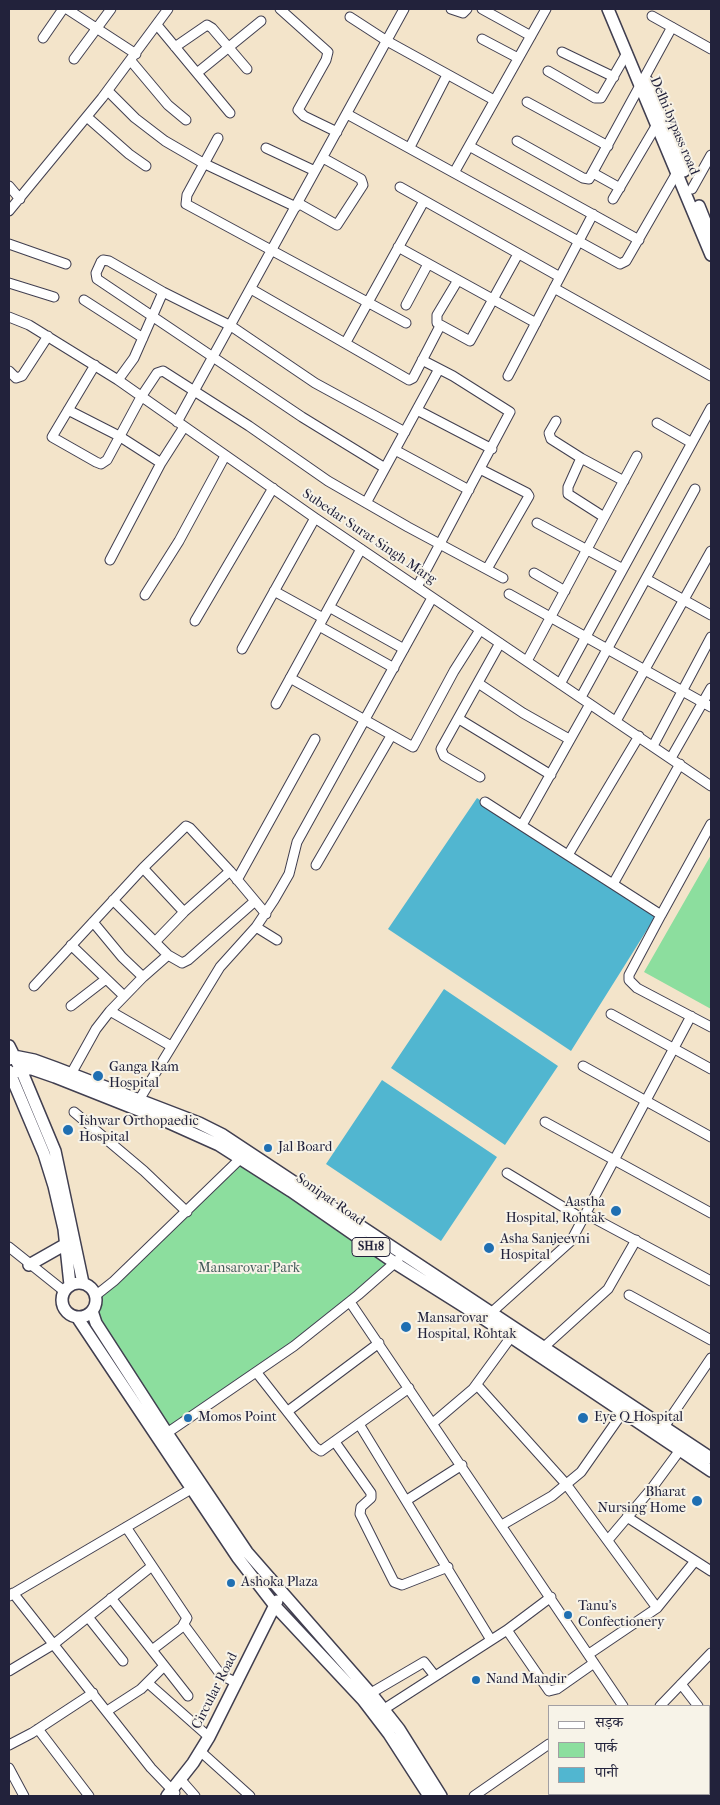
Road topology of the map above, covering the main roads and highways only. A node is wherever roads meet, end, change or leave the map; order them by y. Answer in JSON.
{"nodes":[{"id":1,"x":608,"y":9,"type":"edge"},
{"id":2,"x":616,"y":9,"type":"edge"},
{"id":3,"x":643,"y":82,"type":"junction"},
{"id":4,"x":703,"y":226,"type":"junction"},
{"id":5,"x":711,"y":236,"type":"edge"},
{"id":6,"x":711,"y":255,"type":"edge"},
{"id":7,"x":10,"y":1054,"type":"edge"},
{"id":8,"x":12,"y":1073,"type":"edge"},
{"id":9,"x":137,"y":1104,"type":"junction"},
{"id":10,"x":294,"y":1187,"type":"junction"},
{"id":11,"x":66,"y":1244,"type":"junction"},
{"id":12,"x":29,"y":1265,"type":"road end"},
{"id":13,"x":83,"y":1283,"type":"junction"},
{"id":14,"x":67,"y":1288,"type":"junction"},
{"id":15,"x":92,"y":1311,"type":"junction"},
{"id":16,"x":77,"y":1317,"type":"junction"},
{"id":17,"x":711,"y":1458,"type":"edge"},
{"id":18,"x":711,"y":1471,"type":"edge"},
{"id":19,"x":281,"y":1592,"type":"junction"},
{"id":20,"x":289,"y":1601,"type":"junction"},
{"id":21,"x":278,"y":1609,"type":"junction"},
{"id":22,"x":379,"y":1712,"type":"junction"},
{"id":23,"x":202,"y":1752,"type":"junction"},
{"id":24,"x":410,"y":1757,"type":"junction"},
{"id":25,"x":172,"y":1794,"type":"edge"},
{"id":26,"x":429,"y":1796,"type":"edge"},
{"id":27,"x":441,"y":1796,"type":"edge"}],
"edges":[{"from":1,"to":3,"type":"main road","name":"Delhi bypass road"},
{"from":2,"to":3,"type":"main road","name":"Delhi bypass road"},
{"from":3,"to":4,"type":"main road","name":"Delhi bypass road"},
{"from":4,"to":5,"type":"main road","name":"Delhi bypass road"},
{"from":4,"to":6,"type":"main road","name":"Delhi bypass road"},
{"from":7,"to":8,"type":"main road","number":"SH18"},
{"from":7,"to":9,"type":"main road","name":"Sonipat Road","number":"SH18"},
{"from":8,"to":9,"type":"main road","name":"Sonipat Road","number":"SH18"},
{"from":8,"to":11,"type":"main road"},
{"from":8,"to":13,"type":"main road"},
{"from":9,"to":10,"type":"main road","name":"Sonipat Road","number":"SH18"},
{"from":9,"to":10,"type":"main road","name":"Sonipat Road","number":"SH18"},
{"from":10,"to":17,"type":"main road","name":"Sonipat Road","number":"SH18"},
{"from":10,"to":18,"type":"main road","name":"Sonipat Road","number":"SH18"},
{"from":11,"to":12,"type":"main road"},
{"from":11,"to":14,"type":"main road"},
{"from":13,"to":14,"type":"main road"},
{"from":13,"to":15,"type":"main road"},
{"from":14,"to":16,"type":"main road"},
{"from":15,"to":16,"type":"main road"},
{"from":15,"to":19,"type":"main road"},
{"from":16,"to":21,"type":"main road"},
{"from":19,"to":20,"type":"main road"},
{"from":19,"to":21,"type":"main road","name":"Circular Road"},
{"from":20,"to":21,"type":"main road","name":"Circular Road"},
{"from":20,"to":22,"type":"main road"},
{"from":21,"to":22,"type":"main road"},
{"from":21,"to":23,"type":"main road","name":"Circular Road"},
{"from":21,"to":23,"type":"main road","name":"Circular Road"},
{"from":22,"to":24,"type":"main road"},
{"from":23,"to":25,"type":"main road","name":"Circular Road"},
{"from":24,"to":26,"type":"main road"},
{"from":24,"to":27,"type":"main road"}]}
